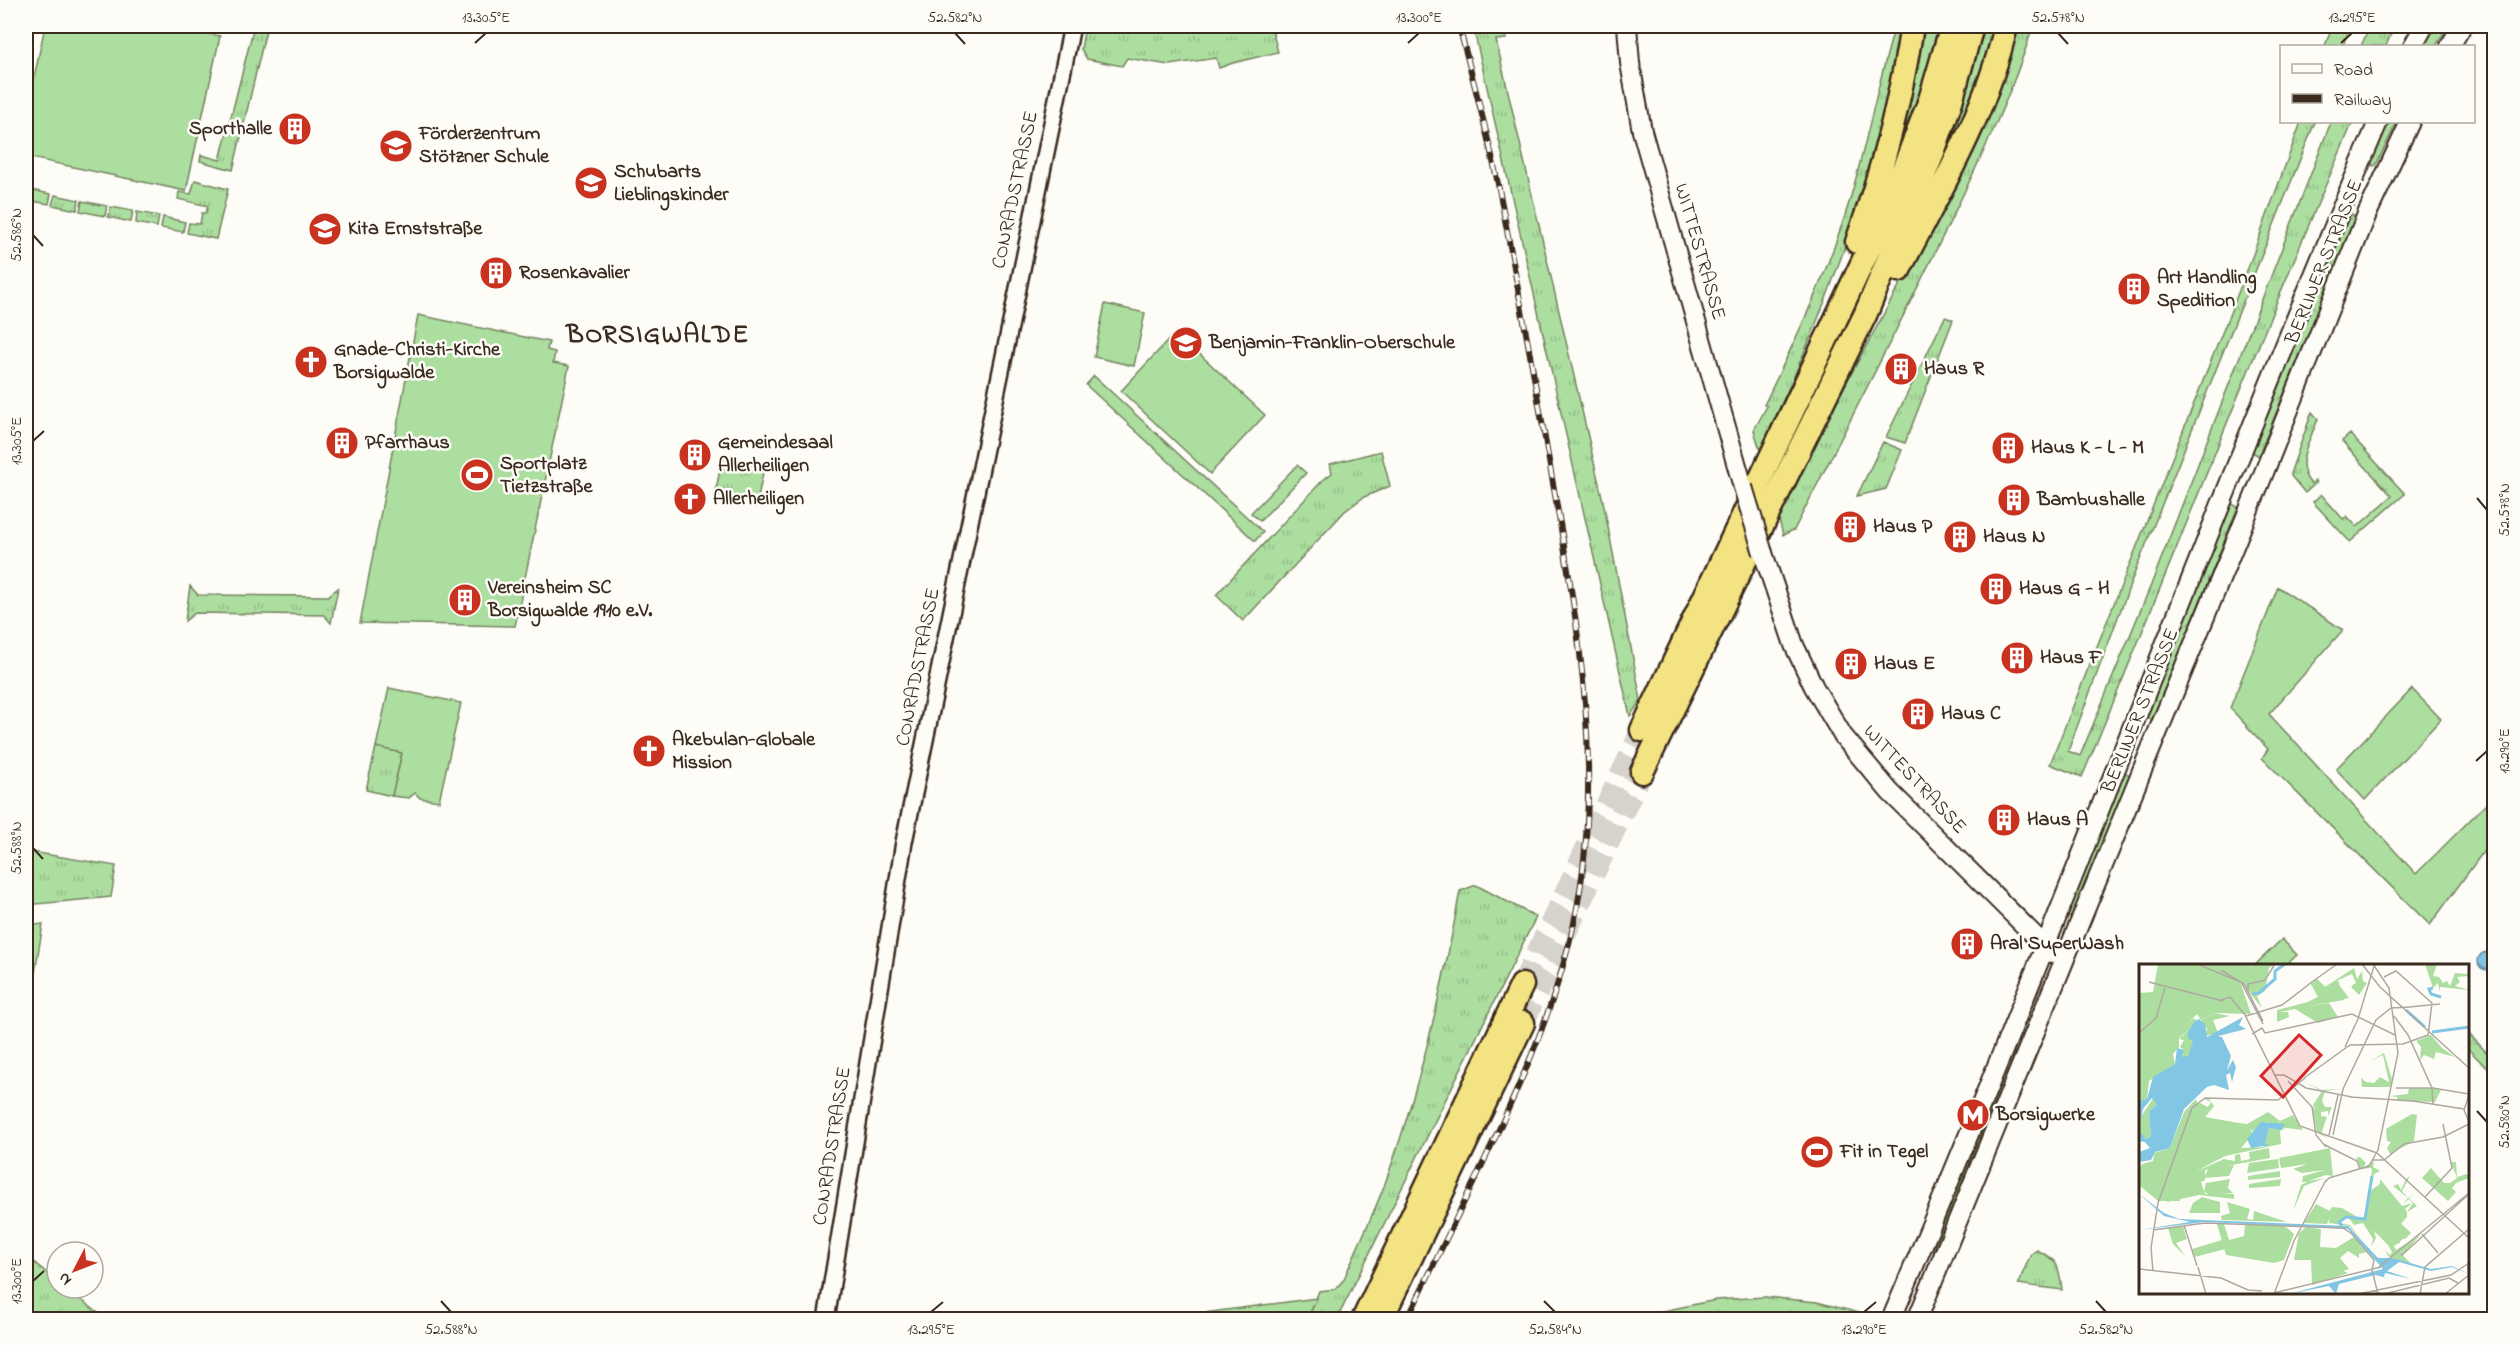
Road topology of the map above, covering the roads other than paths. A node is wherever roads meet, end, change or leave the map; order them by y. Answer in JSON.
{"nodes":[{"id":1,"x":1072,"y":26,"type":"edge"},
{"id":2,"x":1627,"y":26,"type":"edge"},
{"id":3,"x":1912,"y":26,"type":"edge"},
{"id":4,"x":1952,"y":26,"type":"edge"},
{"id":5,"x":1972,"y":26,"type":"edge"},
{"id":6,"x":2006,"y":26,"type":"edge"},
{"id":7,"x":2424,"y":26,"type":"edge"},
{"id":8,"x":2462,"y":26,"type":"edge"},
{"id":9,"x":2414,"y":45,"type":"edge"},
{"id":10,"x":2451,"y":45,"type":"edge"},
{"id":11,"x":2378,"y":123,"type":"edge"},
{"id":12,"x":2410,"y":123,"type":"edge"},
{"id":13,"x":1843,"y":298,"type":"junction"},
{"id":14,"x":1866,"y":313,"type":"junction"},
{"id":15,"x":1642,"y":730,"type":"tunnel mouth"},
{"id":16,"x":1642,"y":772,"type":"tunnel mouth"},
{"id":17,"x":2045,"y":945,"type":"junction"},
{"id":18,"x":2062,"y":963,"type":"junction"},
{"id":19,"x":1522,"y":985,"type":"tunnel mouth"},
{"id":20,"x":1523,"y":1023,"type":"tunnel mouth"},
{"id":21,"x":826,"y":1320,"type":"edge"},
{"id":22,"x":1363,"y":1320,"type":"edge"},
{"id":23,"x":1381,"y":1320,"type":"edge"},
{"id":24,"x":1891,"y":1320,"type":"edge"},
{"id":25,"x":1917,"y":1320,"type":"edge"}],
"edges":[{"from":1,"to":21,"type":"street","name":"CONRADSTRASSE"},
{"from":2,"to":17,"type":"main road","name":"WITTESTRASSE","bridge":true},
{"from":3,"to":13,"type":"highway"},
{"from":4,"to":13,"type":"highway"},
{"from":5,"to":14,"type":"highway"},
{"from":6,"to":14,"type":"highway"},
{"from":7,"to":9,"type":"main road"},
{"from":8,"to":10,"type":"main road"},
{"from":11,"to":17,"type":"main road","name":"BERLINER STRASSE"},
{"from":12,"to":18,"type":"main road","name":"BERLINER STRASSE"},
{"from":13,"to":15,"type":"highway"},
{"from":14,"to":16,"type":"highway"},
{"from":17,"to":18,"type":"main road","name":"WITTESTRASSE"},
{"from":17,"to":24,"type":"main road","name":"BERLINER STRASSE"},
{"from":18,"to":25,"type":"main road","name":"BERLINER STRASSE"},
{"from":19,"to":22,"type":"highway"},
{"from":20,"to":23,"type":"highway"}]}
